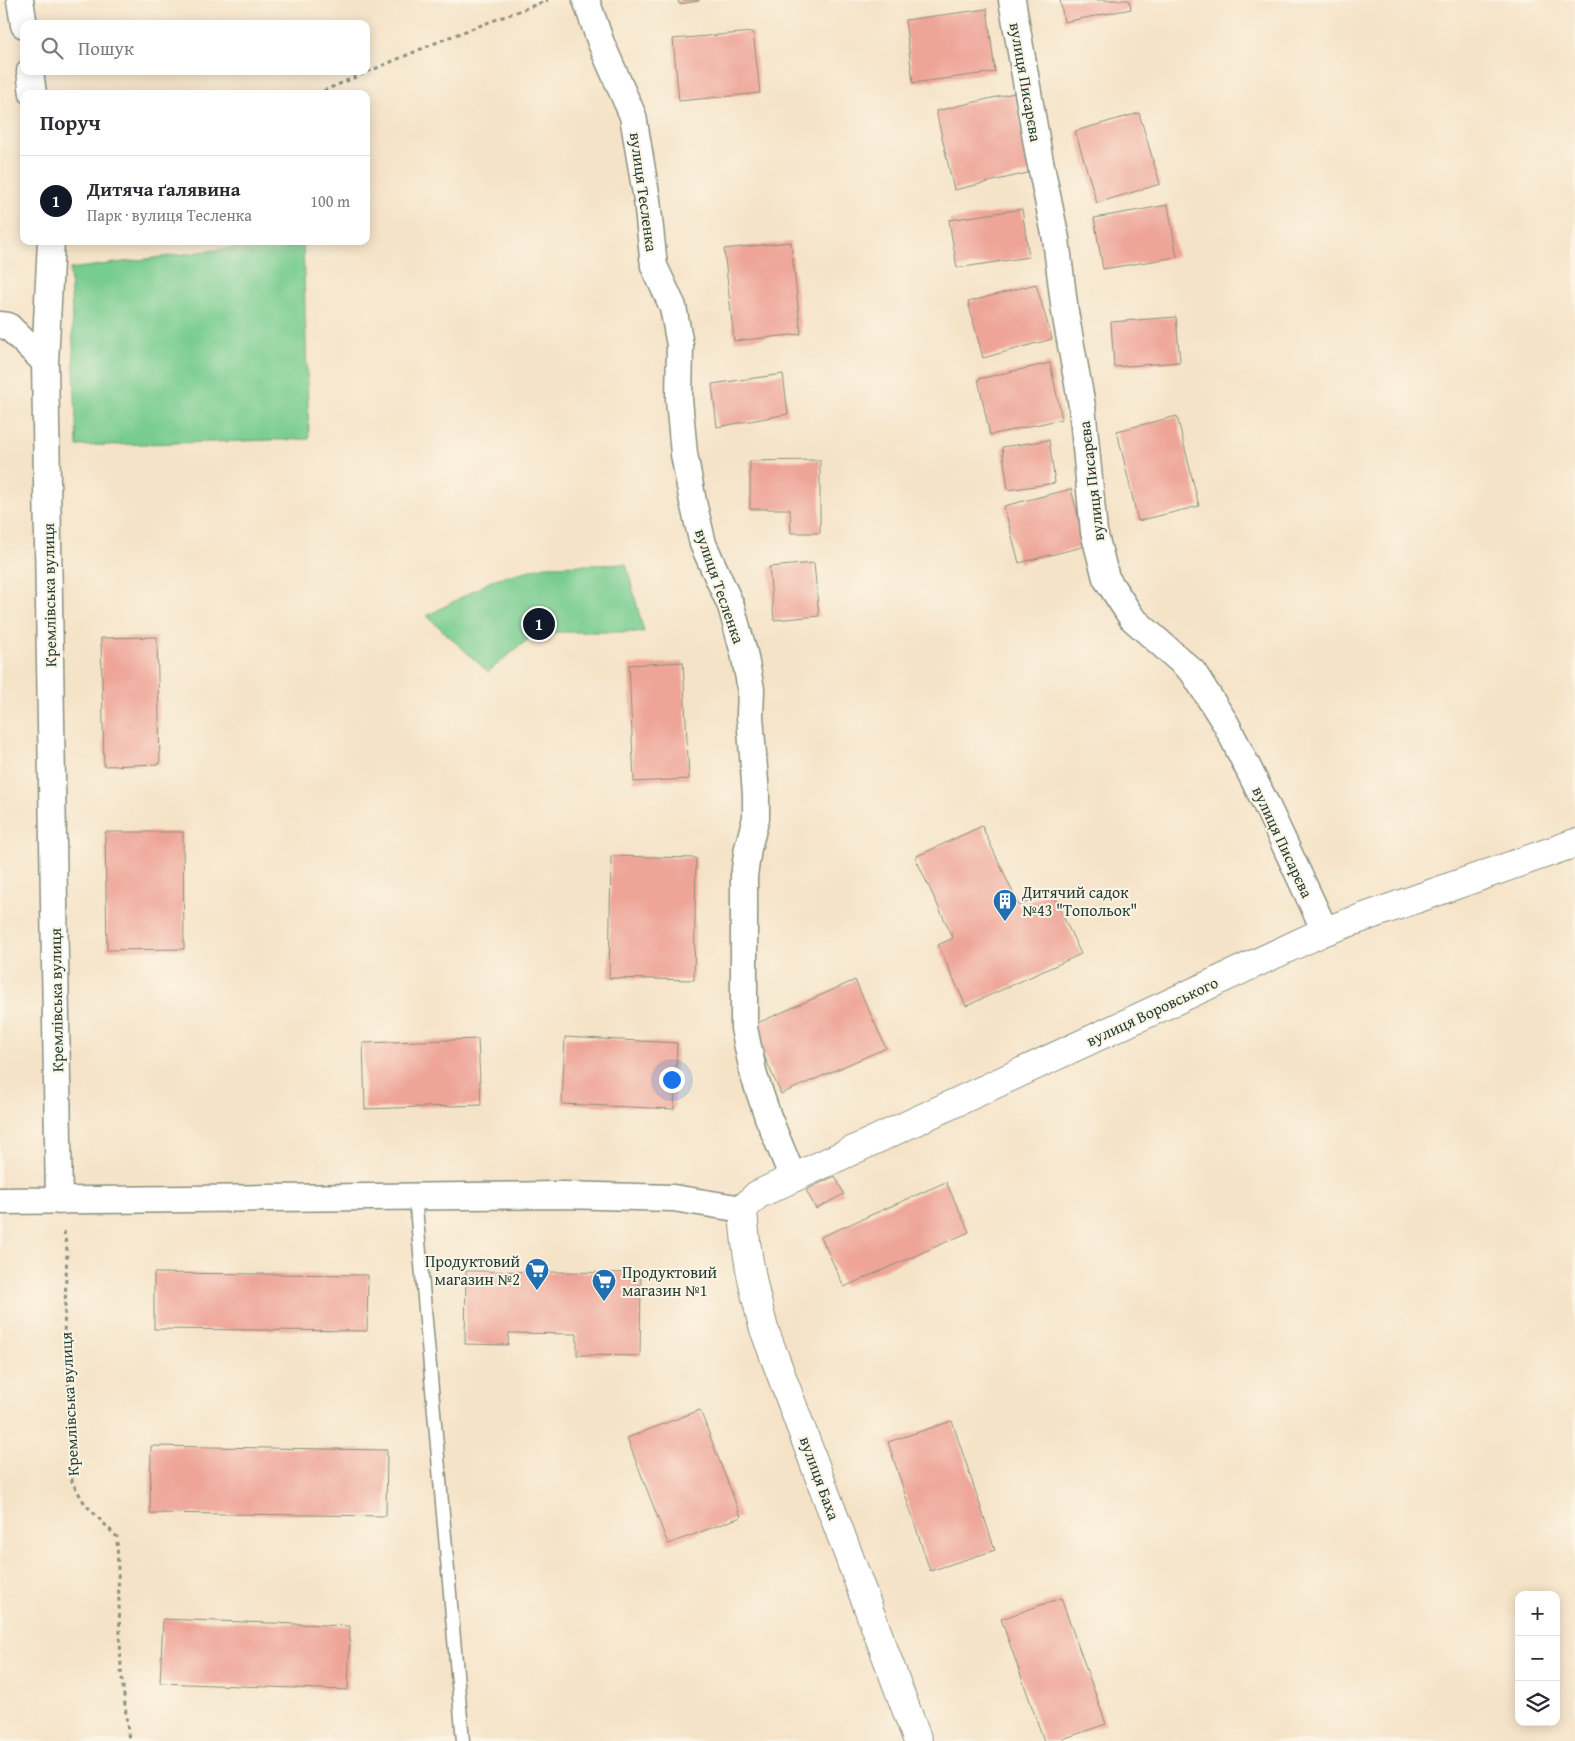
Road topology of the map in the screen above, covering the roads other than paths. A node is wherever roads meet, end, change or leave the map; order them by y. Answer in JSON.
{"nodes":[{"id":1,"x":20,"y":0,"type":"edge"},
{"id":2,"x":586,"y":0,"type":"edge"},
{"id":3,"x":1012,"y":0,"type":"edge"},
{"id":4,"x":23,"y":20,"type":"edge"},
{"id":5,"x":31,"y":75,"type":"edge"},
{"id":6,"x":33,"y":90,"type":"edge"},
{"id":7,"x":50,"y":245,"type":"edge"},
{"id":8,"x":0,"y":325,"type":"edge"},
{"id":9,"x":45,"y":362,"type":"junction"},
{"id":10,"x":1575,"y":842,"type":"edge"},
{"id":11,"x":1325,"y":930,"type":"junction"},
{"id":12,"x":793,"y":1178,"type":"junction"},
{"id":13,"x":415,"y":1196,"type":"junction"},
{"id":14,"x":0,"y":1201,"type":"edge"},
{"id":15,"x":59,"y":1201,"type":"junction"},
{"id":16,"x":742,"y":1209,"type":"junction"},
{"id":17,"x":463,"y":1741,"type":"edge"},
{"id":18,"x":918,"y":1741,"type":"edge"}],
"edges":[{"from":1,"to":4,"type":"street"},
{"from":2,"to":12,"type":"street","name":"вулиця Тесленка"},
{"from":3,"to":11,"type":"street","name":"вулиця Писарєва"},
{"from":5,"to":6,"type":"street"},
{"from":7,"to":9,"type":"street","name":"Кремлівська вулиця"},
{"from":8,"to":9,"type":"street"},
{"from":9,"to":15,"type":"street","name":"Кремлівська вулиця"},
{"from":10,"to":11,"type":"street","name":"вулиця Воровського"},
{"from":11,"to":12,"type":"street","name":"вулиця Воровського"},
{"from":12,"to":16,"type":"street","name":"вулиця Воровського"},
{"from":13,"to":15,"type":"street"},
{"from":13,"to":16,"type":"street"},
{"from":13,"to":17,"type":"lane"},
{"from":14,"to":15,"type":"street"},
{"from":16,"to":18,"type":"street","name":"вулиця Баха"}]}
